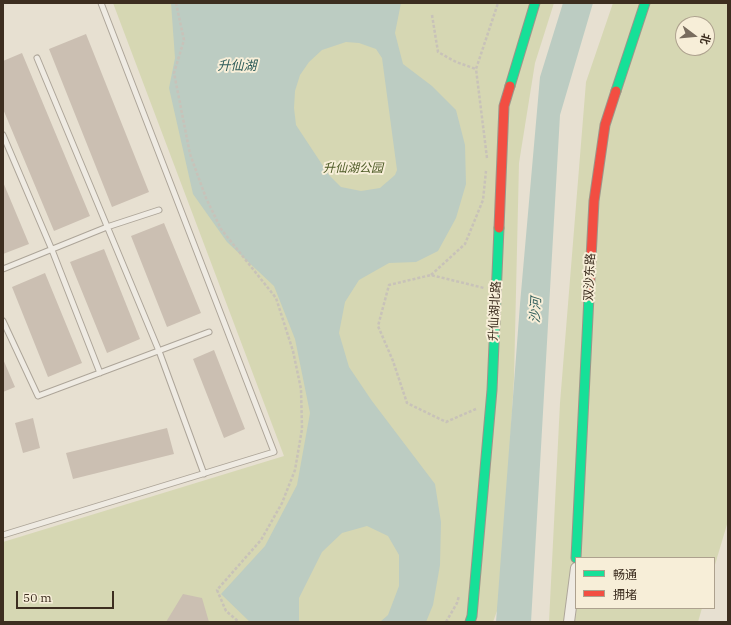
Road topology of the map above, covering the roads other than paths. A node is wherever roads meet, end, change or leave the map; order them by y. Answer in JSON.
{"nodes":[{"id":1,"x":100,"y":3,"type":"edge"},
{"id":2,"x":535,"y":3,"type":"edge"},
{"id":3,"x":644,"y":3,"type":"edge"},
{"id":4,"x":37,"y":58,"type":"dead end"},
{"id":5,"x":3,"y":135,"type":"edge"},
{"id":6,"x":159,"y":210,"type":"dead end"},
{"id":7,"x":107,"y":227,"type":"junction"},
{"id":8,"x":52,"y":250,"type":"junction"},
{"id":9,"x":3,"y":269,"type":"edge"},
{"id":10,"x":3,"y":320,"type":"edge"},
{"id":11,"x":209,"y":332,"type":"dead end"},
{"id":12,"x":159,"y":351,"type":"junction"},
{"id":13,"x":100,"y":373,"type":"junction"},
{"id":14,"x":204,"y":474,"type":"junction"},
{"id":15,"x":3,"y":535,"type":"edge"},
{"id":16,"x":576,"y":557,"type":"edge"},
{"id":17,"x":575,"y":576,"type":"edge"},
{"id":18,"x":470,"y":622,"type":"edge"},
{"id":19,"x":569,"y":622,"type":"edge"}],
"edges":[{"from":1,"to":14,"type":"lane"},
{"from":2,"to":18,"type":"street","name":"升仙湖北路"},
{"from":3,"to":16,"type":"street","name":"双沙东路"},
{"from":4,"to":7,"type":"lane"},
{"from":5,"to":8,"type":"lane"},
{"from":6,"to":7,"type":"lane"},
{"from":7,"to":8,"type":"lane"},
{"from":7,"to":12,"type":"lane"},
{"from":8,"to":9,"type":"lane"},
{"from":8,"to":13,"type":"lane"},
{"from":10,"to":13,"type":"lane"},
{"from":11,"to":12,"type":"lane"},
{"from":12,"to":13,"type":"lane"},
{"from":12,"to":14,"type":"lane"},
{"from":14,"to":15,"type":"lane"},
{"from":17,"to":19,"type":"street"}]}
